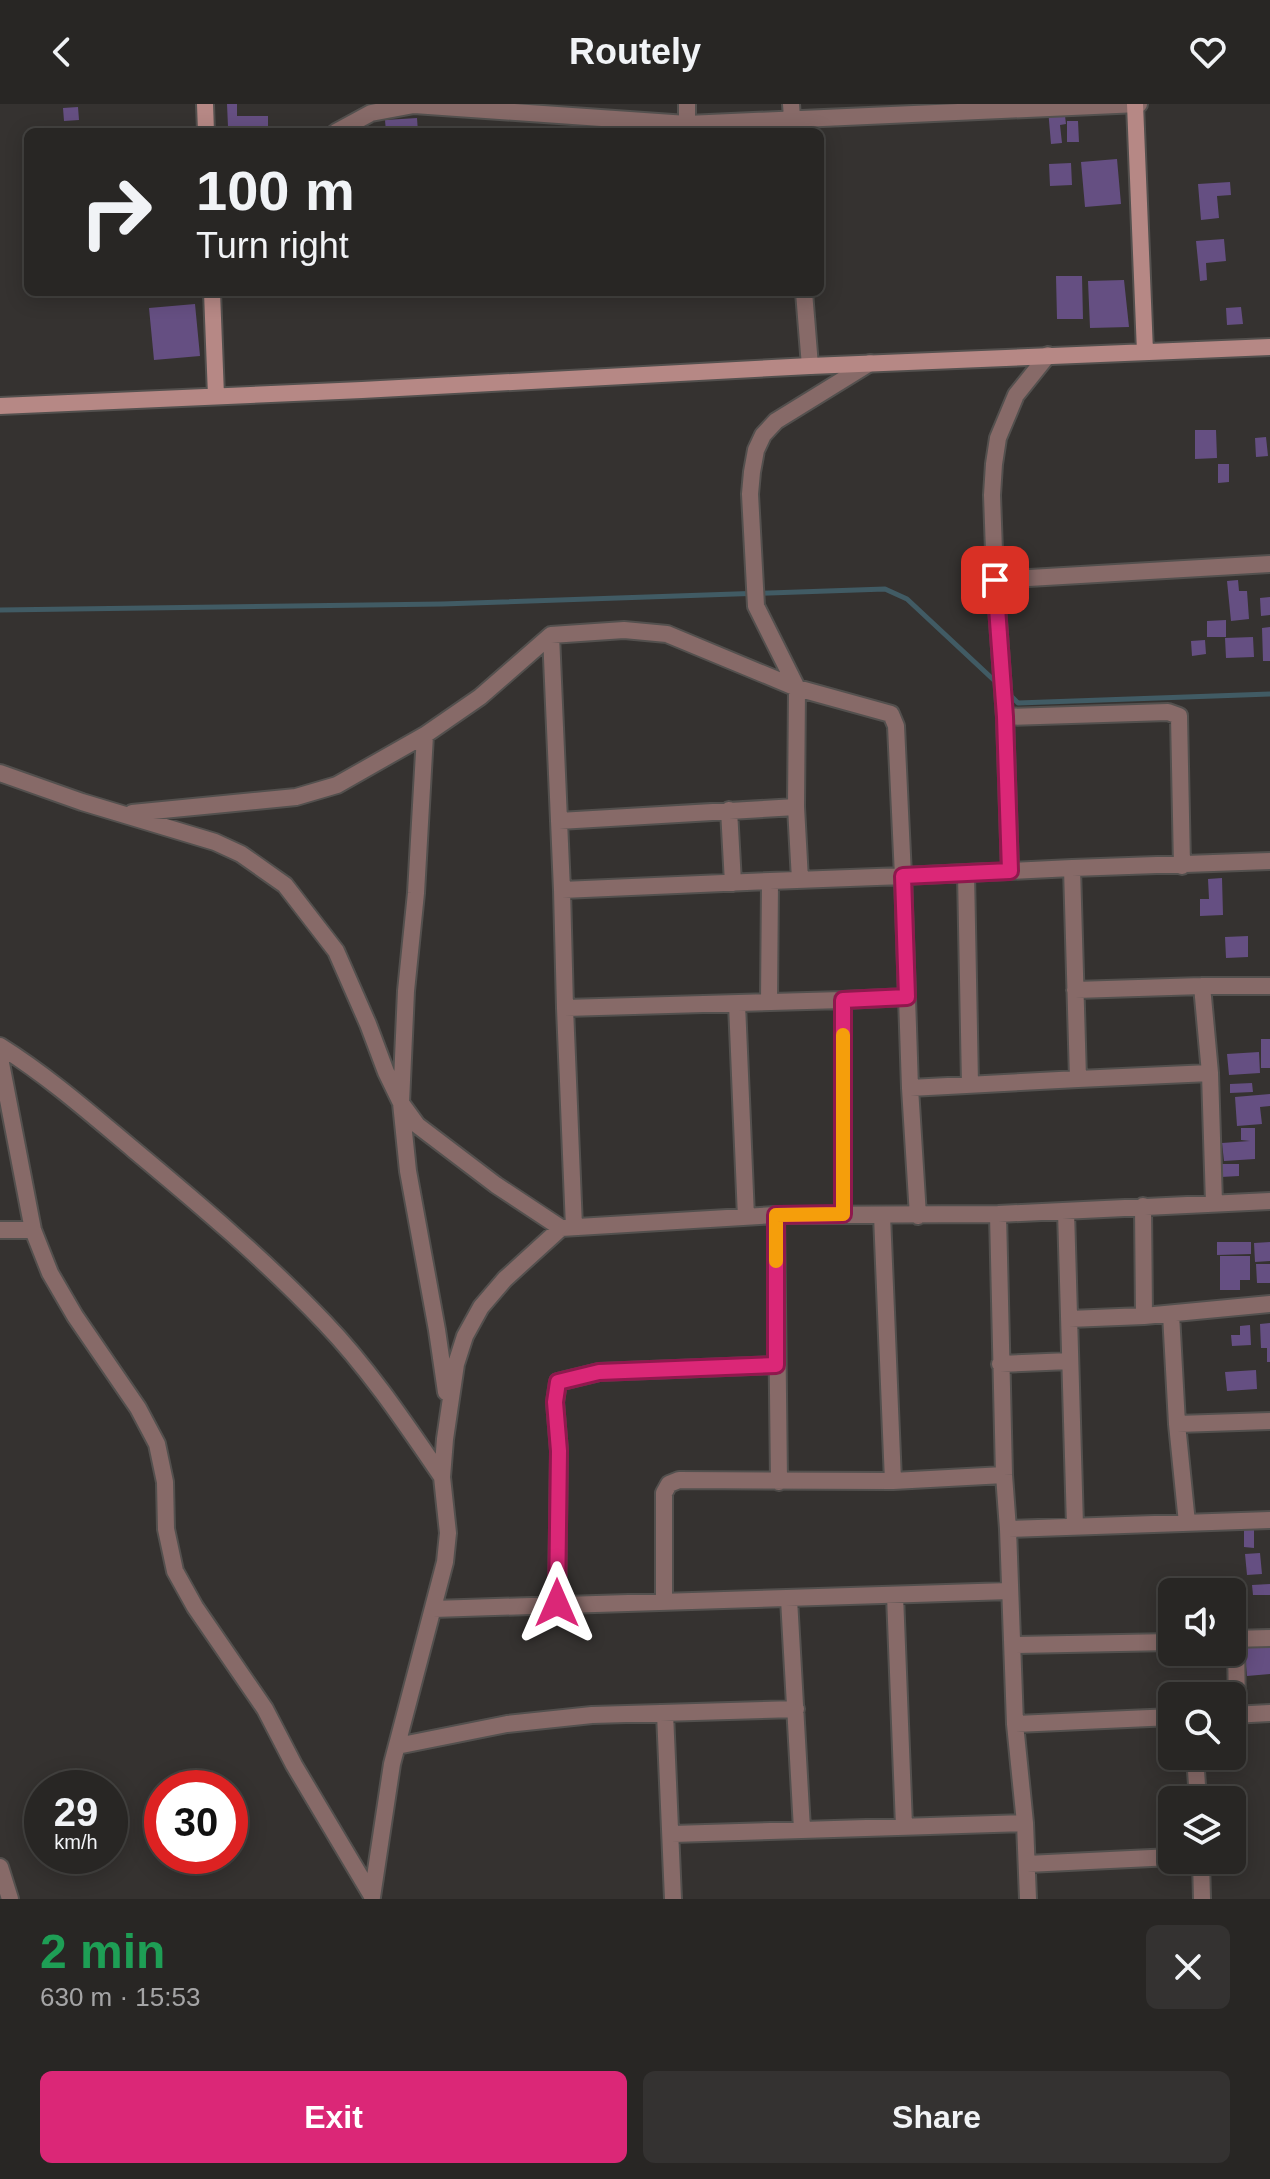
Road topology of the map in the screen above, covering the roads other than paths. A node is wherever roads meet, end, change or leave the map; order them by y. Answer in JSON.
{"nodes":[{"id":1,"x":205,"y":104,"type":"edge"},
{"id":2,"x":687,"y":104,"type":"edge"},
{"id":3,"x":1136,"y":104,"type":"edge"},
{"id":4,"x":414,"y":105,"type":"edge"},
{"id":5,"x":792,"y":118,"type":"edge"},
{"id":6,"x":687,"y":124,"type":"junction"},
{"id":7,"x":206,"y":128,"type":"edge"},
{"id":8,"x":343,"y":128,"type":"edge"},
{"id":9,"x":212,"y":296,"type":"edge"},
{"id":10,"x":804,"y":296,"type":"edge"},
{"id":11,"x":1270,"y":347,"type":"edge"},
{"id":12,"x":1145,"y":352,"type":"junction"},
{"id":13,"x":1048,"y":355,"type":"junction"},
{"id":14,"x":870,"y":363,"type":"junction"},
{"id":15,"x":810,"y":366,"type":"junction"},
{"id":16,"x":216,"y":396,"type":"junction"},
{"id":17,"x":0,"y":406,"type":"edge"},
{"id":18,"x":1270,"y":564,"type":"edge"},
{"id":19,"x":995,"y":580,"type":"junction"},
{"id":20,"x":551,"y":635,"type":"junction"},
{"id":21,"x":797,"y":688,"type":"junction"},
{"id":22,"x":1005,"y":717,"type":"junction"},
{"id":23,"x":425,"y":735,"type":"junction"},
{"id":24,"x":0,"y":773,"type":"edge"},
{"id":25,"x":796,"y":807,"type":"junction"},
{"id":26,"x":729,"y":810,"type":"junction"},
{"id":27,"x":118,"y":814,"type":"junction"},
{"id":28,"x":559,"y":821,"type":"junction"},
{"id":29,"x":1270,"y":861,"type":"edge"},
{"id":30,"x":1182,"y":866,"type":"junction"},
{"id":31,"x":1072,"y":868,"type":"junction"},
{"id":32,"x":1010,"y":871,"type":"junction"},
{"id":33,"x":966,"y":873,"type":"junction"},
{"id":34,"x":903,"y":876,"type":"junction"},
{"id":35,"x":800,"y":880,"type":"junction"},
{"id":36,"x":770,"y":881,"type":"junction"},
{"id":37,"x":733,"y":883,"type":"junction"},
{"id":38,"x":562,"y":890,"type":"junction"},
{"id":39,"x":1202,"y":986,"type":"junction"},
{"id":40,"x":1270,"y":986,"type":"edge"},
{"id":41,"x":1075,"y":990,"type":"junction"},
{"id":42,"x":907,"y":997,"type":"junction"},
{"id":43,"x":843,"y":1000,"type":"junction"},
{"id":44,"x":769,"y":1002,"type":"junction"},
{"id":45,"x":737,"y":1004,"type":"junction"},
{"id":46,"x":565,"y":1008,"type":"junction"},
{"id":47,"x":0,"y":1046,"type":"edge"},
{"id":48,"x":0,"y":1058,"type":"edge"},
{"id":49,"x":1210,"y":1073,"type":"junction"},
{"id":50,"x":1078,"y":1079,"type":"junction"},
{"id":51,"x":970,"y":1085,"type":"junction"},
{"id":52,"x":910,"y":1088,"type":"junction"},
{"id":53,"x":401,"y":1103,"type":"junction"},
{"id":54,"x":1270,"y":1201,"type":"edge"},
{"id":55,"x":1214,"y":1203,"type":"junction"},
{"id":56,"x":1143,"y":1206,"type":"junction"},
{"id":57,"x":1066,"y":1211,"type":"junction"},
{"id":58,"x":843,"y":1214,"type":"junction"},
{"id":59,"x":998,"y":1214,"type":"junction"},
{"id":60,"x":776,"y":1215,"type":"junction"},
{"id":61,"x":882,"y":1215,"type":"junction"},
{"id":62,"x":918,"y":1216,"type":"junction"},
{"id":63,"x":746,"y":1217,"type":"junction"},
{"id":64,"x":568,"y":1228,"type":"junction"},
{"id":65,"x":0,"y":1230,"type":"edge"},
{"id":66,"x":33,"y":1230,"type":"junction"},
{"id":67,"x":1270,"y":1304,"type":"edge"},
{"id":68,"x":1171,"y":1314,"type":"junction"},
{"id":69,"x":1144,"y":1316,"type":"junction"},
{"id":70,"x":1069,"y":1319,"type":"junction"},
{"id":71,"x":1070,"y":1361,"type":"junction"},
{"id":72,"x":1000,"y":1364,"type":"junction"},
{"id":73,"x":776,"y":1365,"type":"junction"},
{"id":74,"x":449,"y":1414,"type":"junction"},
{"id":75,"x":1270,"y":1421,"type":"edge"},
{"id":76,"x":1177,"y":1424,"type":"junction"},
{"id":77,"x":1004,"y":1475,"type":"junction"},
{"id":78,"x":442,"y":1477,"type":"junction"},
{"id":79,"x":893,"y":1481,"type":"junction"},
{"id":80,"x":779,"y":1482,"type":"junction"},
{"id":81,"x":1270,"y":1520,"type":"edge"},
{"id":82,"x":1187,"y":1523,"type":"junction"},
{"id":83,"x":1075,"y":1526,"type":"junction"},
{"id":84,"x":1008,"y":1529,"type":"junction"},
{"id":85,"x":1010,"y":1591,"type":"junction"},
{"id":86,"x":895,"y":1595,"type":"junction"},
{"id":87,"x":789,"y":1599,"type":"junction"},
{"id":88,"x":664,"y":1600,"type":"junction"},
{"id":89,"x":557,"y":1603,"type":"junction"},
{"id":90,"x":433,"y":1609,"type":"junction"},
{"id":91,"x":1270,"y":1638,"type":"edge"},
{"id":92,"x":1246,"y":1639,"type":"edge"},
{"id":93,"x":1158,"y":1642,"type":"edge"},
{"id":94,"x":1013,"y":1645,"type":"junction"},
{"id":95,"x":796,"y":1709,"type":"junction"},
{"id":96,"x":665,"y":1713,"type":"junction"},
{"id":97,"x":1270,"y":1713,"type":"edge"},
{"id":98,"x":1246,"y":1714,"type":"edge"},
{"id":99,"x":1158,"y":1718,"type":"edge"},
{"id":100,"x":1015,"y":1724,"type":"junction"},
{"id":101,"x":397,"y":1746,"type":"junction"},
{"id":102,"x":1025,"y":1823,"type":"junction"},
{"id":103,"x":904,"y":1826,"type":"junction"},
{"id":104,"x":802,"y":1829,"type":"junction"},
{"id":105,"x":672,"y":1834,"type":"junction"},
{"id":106,"x":1158,"y":1858,"type":"edge"},
{"id":107,"x":1027,"y":1864,"type":"junction"},
{"id":108,"x":0,"y":1867,"type":"edge"},
{"id":109,"x":1201,"y":1874,"type":"edge"},
{"id":110,"x":371,"y":1898,"type":"edge"},
{"id":111,"x":10,"y":1899,"type":"edge"},
{"id":112,"x":673,"y":1899,"type":"edge"},
{"id":113,"x":1028,"y":1899,"type":"edge"},
{"id":114,"x":1202,"y":1899,"type":"edge"}],
"edges":[{"from":1,"to":7,"type":"street"},
{"from":2,"to":6,"type":"street"},
{"from":3,"to":5,"type":"street"},
{"from":3,"to":12,"type":"street"},
{"from":4,"to":6,"type":"street"},
{"from":4,"to":8,"type":"street"},
{"from":5,"to":6,"type":"street"},
{"from":9,"to":16,"type":"street"},
{"from":10,"to":15,"type":"street"},
{"from":11,"to":12,"type":"street"},
{"from":12,"to":13,"type":"street"},
{"from":13,"to":14,"type":"street"},
{"from":13,"to":19,"type":"street"},
{"from":14,"to":15,"type":"street"},
{"from":14,"to":21,"type":"street"},
{"from":15,"to":16,"type":"street"},
{"from":16,"to":17,"type":"street"},
{"from":18,"to":19,"type":"street"},
{"from":19,"to":22,"type":"street"},
{"from":20,"to":21,"type":"street"},
{"from":20,"to":23,"type":"street"},
{"from":20,"to":28,"type":"street"},
{"from":21,"to":25,"type":"street"},
{"from":21,"to":34,"type":"street"},
{"from":22,"to":30,"type":"street"},
{"from":22,"to":32,"type":"street"},
{"from":23,"to":27,"type":"street"},
{"from":23,"to":53,"type":"street"},
{"from":24,"to":27,"type":"street"},
{"from":25,"to":26,"type":"street"},
{"from":25,"to":35,"type":"street"},
{"from":26,"to":28,"type":"street"},
{"from":26,"to":37,"type":"street"},
{"from":27,"to":53,"type":"street"},
{"from":28,"to":38,"type":"street"},
{"from":29,"to":30,"type":"street"},
{"from":30,"to":31,"type":"street"},
{"from":31,"to":32,"type":"street"},
{"from":31,"to":41,"type":"street"},
{"from":32,"to":33,"type":"street"},
{"from":33,"to":34,"type":"street"},
{"from":33,"to":51,"type":"street"},
{"from":34,"to":35,"type":"street"},
{"from":34,"to":42,"type":"street"},
{"from":35,"to":36,"type":"street"},
{"from":36,"to":37,"type":"street"},
{"from":36,"to":44,"type":"street"},
{"from":37,"to":38,"type":"street"},
{"from":38,"to":46,"type":"street"},
{"from":39,"to":40,"type":"street"},
{"from":39,"to":41,"type":"street"},
{"from":39,"to":49,"type":"street"},
{"from":41,"to":50,"type":"street"},
{"from":42,"to":43,"type":"street"},
{"from":42,"to":52,"type":"street"},
{"from":43,"to":44,"type":"street"},
{"from":43,"to":58,"type":"street"},
{"from":44,"to":45,"type":"street"},
{"from":45,"to":46,"type":"street"},
{"from":45,"to":63,"type":"street"},
{"from":46,"to":64,"type":"street"},
{"from":47,"to":78,"type":"street"},
{"from":48,"to":66,"type":"street"},
{"from":49,"to":50,"type":"street"},
{"from":49,"to":55,"type":"street"},
{"from":50,"to":51,"type":"street"},
{"from":51,"to":52,"type":"street"},
{"from":52,"to":62,"type":"street"},
{"from":53,"to":64,"type":"street"},
{"from":53,"to":74,"type":"street"},
{"from":54,"to":55,"type":"street"},
{"from":55,"to":56,"type":"street"},
{"from":56,"to":57,"type":"street"},
{"from":56,"to":69,"type":"street"},
{"from":57,"to":59,"type":"street"},
{"from":57,"to":70,"type":"street"},
{"from":58,"to":60,"type":"street"},
{"from":58,"to":61,"type":"street"},
{"from":59,"to":62,"type":"street"},
{"from":59,"to":72,"type":"street"},
{"from":60,"to":63,"type":"street"},
{"from":60,"to":73,"type":"street"},
{"from":61,"to":62,"type":"street"},
{"from":61,"to":79,"type":"street"},
{"from":63,"to":64,"type":"street"},
{"from":64,"to":74,"type":"street"},
{"from":65,"to":66,"type":"street"},
{"from":66,"to":110,"type":"street"},
{"from":67,"to":68,"type":"street"},
{"from":68,"to":69,"type":"street"},
{"from":68,"to":76,"type":"street"},
{"from":69,"to":70,"type":"street"},
{"from":70,"to":71,"type":"street"},
{"from":71,"to":72,"type":"street"},
{"from":71,"to":83,"type":"street"},
{"from":72,"to":77,"type":"street"},
{"from":73,"to":80,"type":"street"},
{"from":73,"to":89,"type":"street"},
{"from":74,"to":78,"type":"street"},
{"from":75,"to":76,"type":"street"},
{"from":76,"to":82,"type":"street"},
{"from":77,"to":79,"type":"street"},
{"from":77,"to":84,"type":"street"},
{"from":78,"to":90,"type":"street"},
{"from":79,"to":80,"type":"street"},
{"from":80,"to":88,"type":"street"},
{"from":81,"to":82,"type":"street"},
{"from":82,"to":83,"type":"street"},
{"from":83,"to":84,"type":"street"},
{"from":84,"to":85,"type":"street"},
{"from":85,"to":86,"type":"street"},
{"from":85,"to":94,"type":"street"},
{"from":86,"to":87,"type":"street"},
{"from":86,"to":103,"type":"street"},
{"from":87,"to":88,"type":"street"},
{"from":87,"to":95,"type":"street"},
{"from":88,"to":89,"type":"street"},
{"from":89,"to":90,"type":"street"},
{"from":90,"to":101,"type":"street"},
{"from":91,"to":92,"type":"street"},
{"from":93,"to":94,"type":"street"},
{"from":94,"to":100,"type":"street"},
{"from":95,"to":96,"type":"street"},
{"from":95,"to":104,"type":"street"},
{"from":96,"to":101,"type":"street"},
{"from":96,"to":105,"type":"street"},
{"from":97,"to":98,"type":"street"},
{"from":99,"to":100,"type":"street"},
{"from":100,"to":102,"type":"street"},
{"from":101,"to":110,"type":"street"},
{"from":102,"to":103,"type":"street"},
{"from":102,"to":107,"type":"street"},
{"from":103,"to":104,"type":"street"},
{"from":104,"to":105,"type":"street"},
{"from":105,"to":112,"type":"street"},
{"from":106,"to":107,"type":"street"},
{"from":107,"to":113,"type":"street"},
{"from":108,"to":111,"type":"street"},
{"from":109,"to":114,"type":"street"}]}
